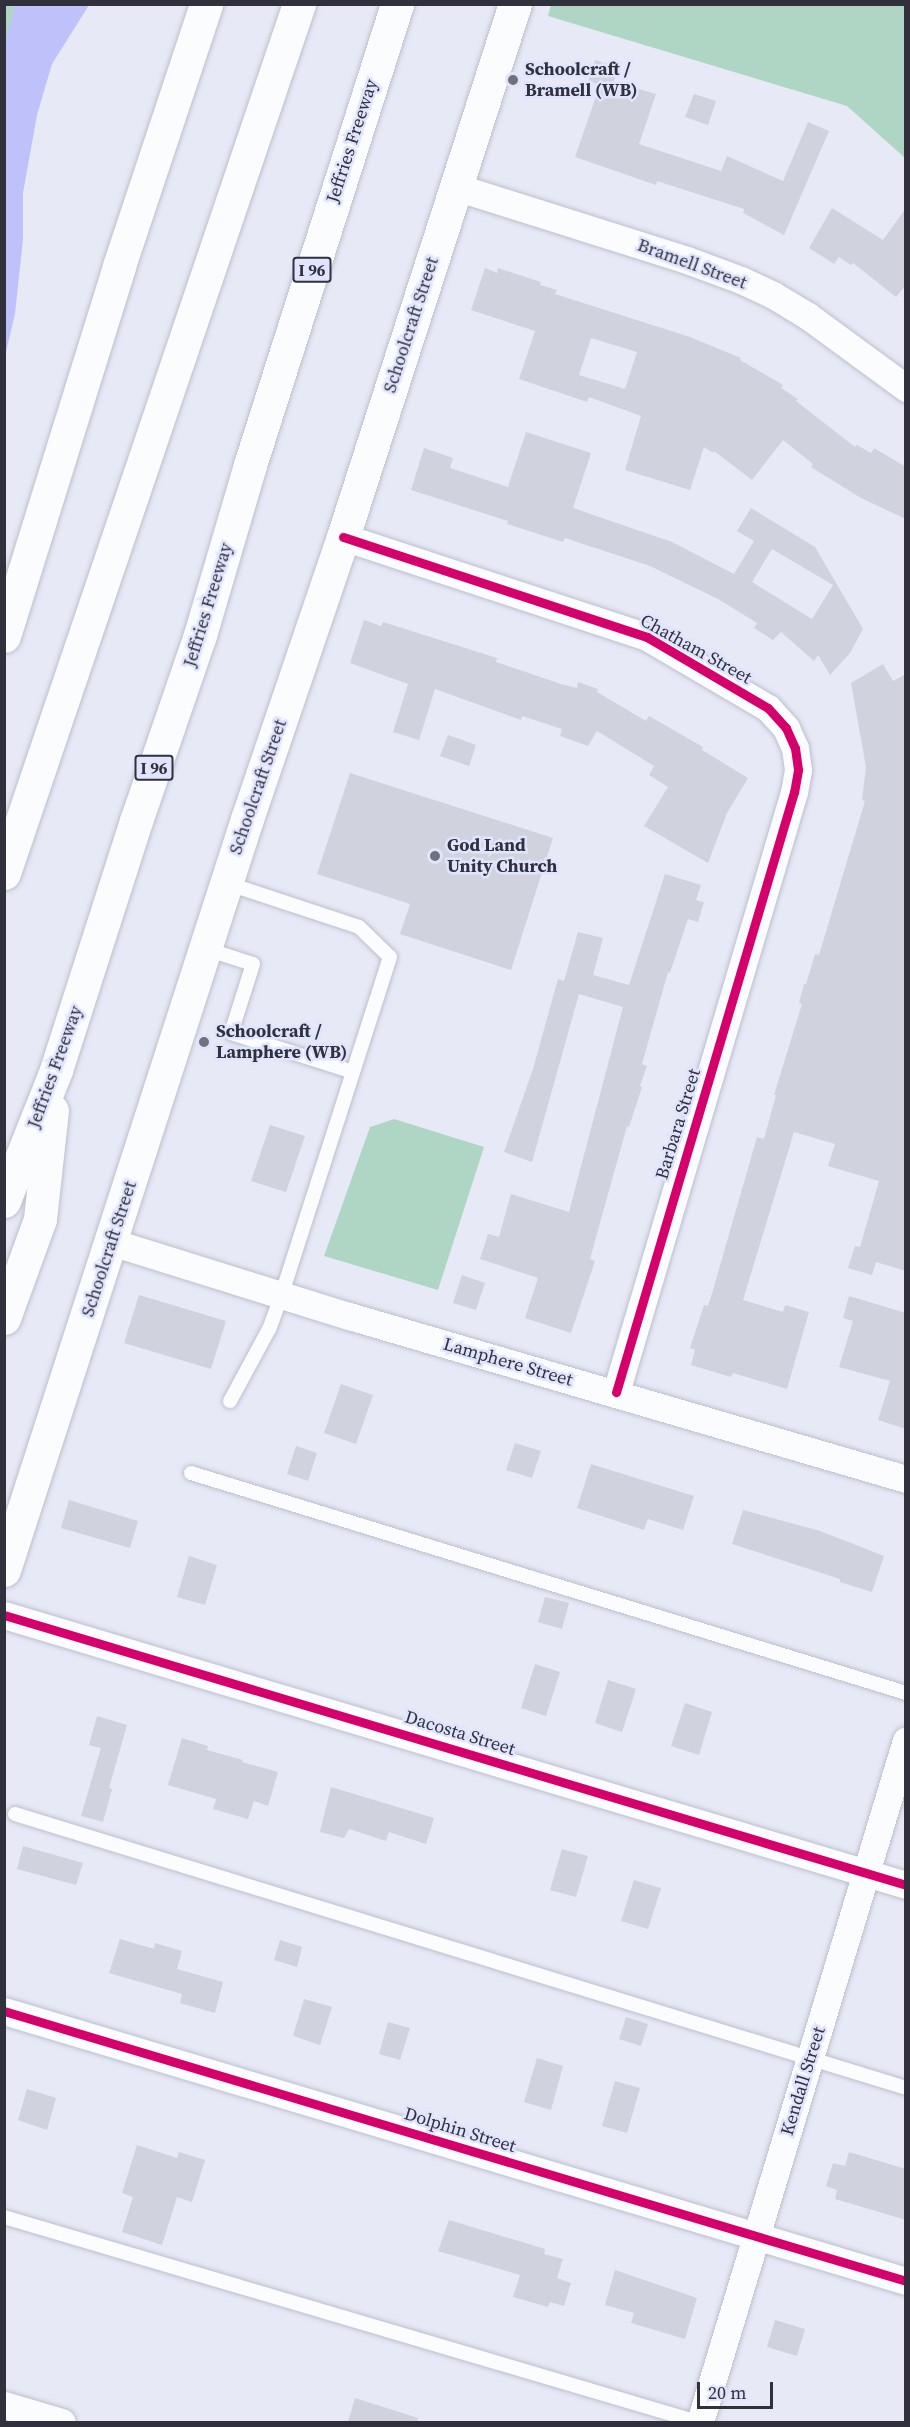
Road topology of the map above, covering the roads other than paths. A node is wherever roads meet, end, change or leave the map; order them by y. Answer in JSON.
{"nodes":[{"id":1,"x":206,"y":4,"type":"edge"},
{"id":2,"x":299,"y":4,"type":"edge"},
{"id":3,"x":397,"y":4,"type":"edge"},
{"id":4,"x":515,"y":4,"type":"edge"},
{"id":5,"x":456,"y":187,"type":"junction"},
{"id":6,"x":906,"y":388,"type":"edge"},
{"id":7,"x":343,"y":537,"type":"junction"},
{"id":8,"x":4,"y":636,"type":"edge"},
{"id":9,"x":772,"y":866,"type":"joint"},
{"id":10,"x":4,"y":873,"type":"edge"},
{"id":11,"x":226,"y":883,"type":"junction"},
{"id":12,"x":206,"y":949,"type":"junction"},
{"id":13,"x":56,"y":1070,"type":"junction"},
{"id":14,"x":353,"y":1072,"type":"junction"},
{"id":15,"x":4,"y":1201,"type":"edge"},
{"id":16,"x":111,"y":1242,"type":"junction"},
{"id":17,"x":282,"y":1294,"type":"junction"},
{"id":18,"x":4,"y":1318,"type":"edge"},
{"id":19,"x":616,"y":1392,"type":"junction"},
{"id":20,"x":230,"y":1401,"type":"dead end"},
{"id":21,"x":191,"y":1473,"type":"dead end"},
{"id":22,"x":906,"y":1479,"type":"edge"},
{"id":23,"x":4,"y":1569,"type":"edge"},
{"id":24,"x":4,"y":1615,"type":"edge"},
{"id":25,"x":906,"y":1693,"type":"edge"},
{"id":26,"x":906,"y":1740,"type":"edge"},
{"id":27,"x":15,"y":1814,"type":"dead end"},
{"id":28,"x":865,"y":1872,"type":"junction"},
{"id":29,"x":906,"y":1884,"type":"edge"},
{"id":30,"x":4,"y":2011,"type":"edge"},
{"id":31,"x":809,"y":2059,"type":"junction"},
{"id":32,"x":906,"y":2088,"type":"edge"},
{"id":33,"x":4,"y":2217,"type":"edge"},
{"id":34,"x":756,"y":2236,"type":"junction"},
{"id":35,"x":906,"y":2281,"type":"edge"},
{"id":36,"x":4,"y":2405,"type":"edge"},
{"id":37,"x":62,"y":2422,"type":"edge"},
{"id":38,"x":699,"y":2422,"type":"edge"}],
"edges":[{"from":1,"to":8,"type":"main road"},
{"from":2,"to":10,"type":"main road"},
{"from":3,"to":13,"type":"main road","name":"Jeffries Freeway","number":"I 96"},
{"from":4,"to":5,"type":"main road","name":"Schoolcraft Street"},
{"from":5,"to":6,"type":"street","name":"Bramell Street"},
{"from":5,"to":7,"type":"main road","name":"Schoolcraft Street"},
{"from":7,"to":9,"type":"street","name":"Chatham Street"},
{"from":7,"to":11,"type":"main road","name":"Schoolcraft Street"},
{"from":9,"to":19,"type":"street","name":"Barbara Street"},
{"from":11,"to":12,"type":"main road","name":"Schoolcraft Street"},
{"from":11,"to":14,"type":"lane"},
{"from":12,"to":14,"type":"lane"},
{"from":12,"to":16,"type":"main road","name":"Schoolcraft Street"},
{"from":13,"to":15,"type":"main road","name":"Jeffries Freeway","number":"I 96"},
{"from":13,"to":18,"type":"main road"},
{"from":14,"to":17,"type":"lane"},
{"from":16,"to":17,"type":"street","name":"Lamphere Street"},
{"from":16,"to":23,"type":"main road","name":"Schoolcraft Street"},
{"from":17,"to":19,"type":"street","name":"Lamphere Street"},
{"from":17,"to":20,"type":"lane"},
{"from":19,"to":22,"type":"street","name":"Lamphere Street"},
{"from":21,"to":25,"type":"lane"},
{"from":24,"to":28,"type":"street","name":"Dacosta Street"},
{"from":26,"to":28,"type":"street","name":"Kendall Street"},
{"from":27,"to":31,"type":"lane"},
{"from":28,"to":29,"type":"street","name":"Dacosta Street"},
{"from":28,"to":31,"type":"street","name":"Kendall Street"},
{"from":30,"to":34,"type":"street","name":"Dolphin Street"},
{"from":31,"to":32,"type":"lane"},
{"from":31,"to":34,"type":"street","name":"Kendall Street"},
{"from":33,"to":38,"type":"lane"},
{"from":34,"to":35,"type":"street","name":"Dolphin Street"},
{"from":34,"to":38,"type":"street","name":"Kendall Street"},
{"from":36,"to":37,"type":"street"}]}
